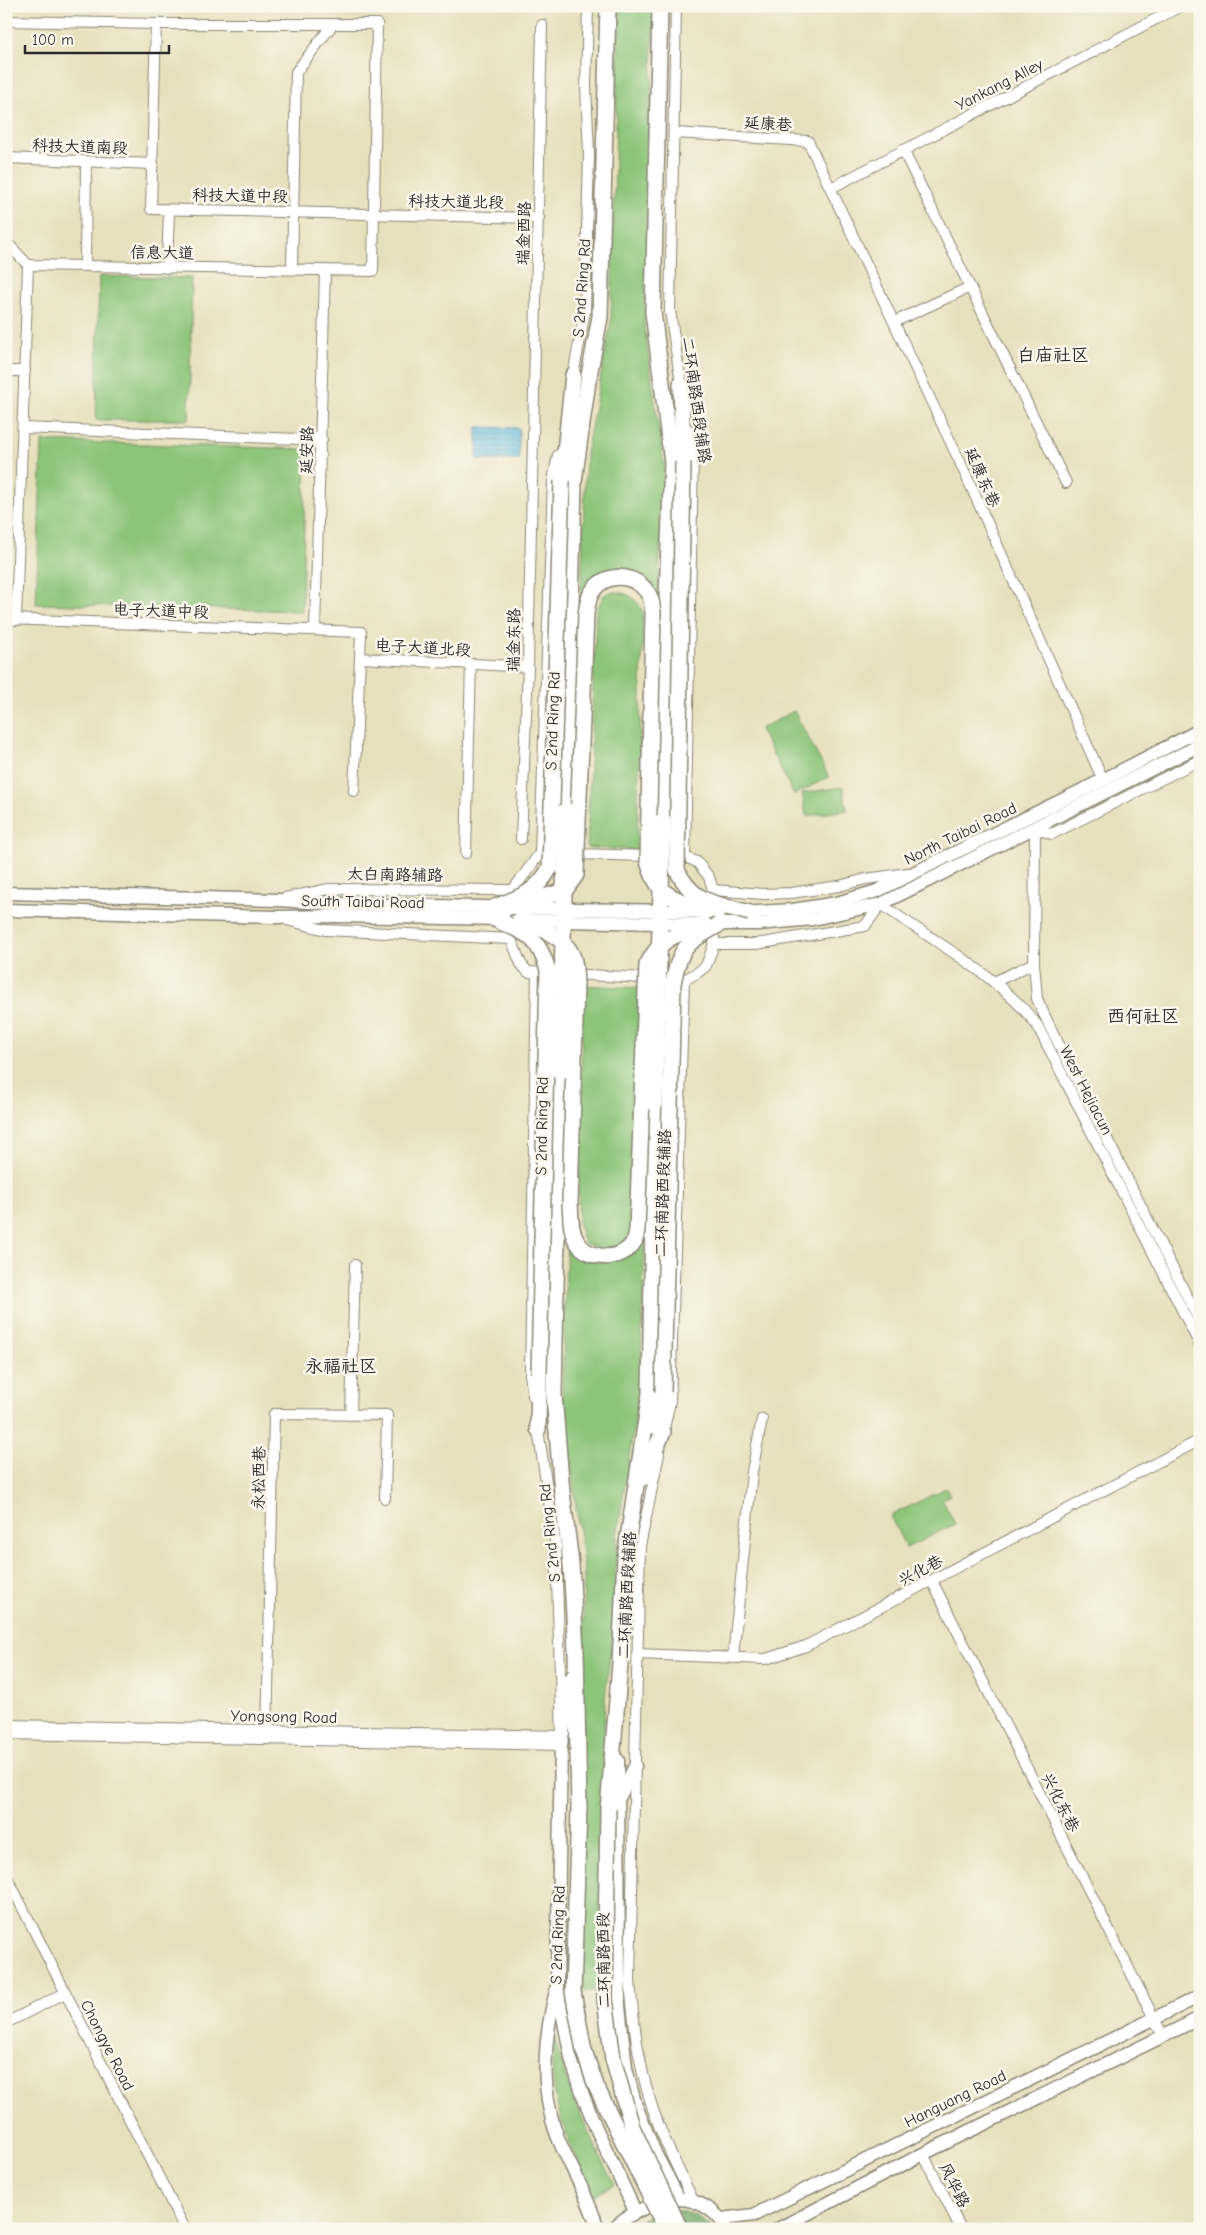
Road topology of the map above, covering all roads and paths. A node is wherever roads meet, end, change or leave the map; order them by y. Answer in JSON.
{"nodes":[{"id":1,"x":588,"y":6,"type":"edge"},
{"id":2,"x":608,"y":6,"type":"edge"},
{"id":3,"x":660,"y":6,"type":"edge"},
{"id":4,"x":676,"y":6,"type":"edge"},
{"id":5,"x":1181,"y":6,"type":"edge"},
{"id":6,"x":6,"y":22,"type":"edge"},
{"id":7,"x":156,"y":24,"type":"junction"},
{"id":8,"x":333,"y":24,"type":"junction"},
{"id":9,"x":542,"y":25,"type":"dead end"},
{"id":10,"x":674,"y":133,"type":"junction"},
{"id":11,"x":903,"y":150,"type":"junction"},
{"id":12,"x":6,"y":158,"type":"edge"},
{"id":13,"x":86,"y":162,"type":"junction"},
{"id":14,"x":153,"y":164,"type":"junction"},
{"id":15,"x":831,"y":188,"type":"junction"},
{"id":16,"x":170,"y":210,"type":"junction"},
{"id":17,"x":294,"y":211,"type":"junction"},
{"id":18,"x":374,"y":214,"type":"junction"},
{"id":19,"x":538,"y":218,"type":"junction"},
{"id":20,"x":6,"y":246,"type":"edge"},
{"id":21,"x":28,"y":265,"type":"junction"},
{"id":22,"x":84,"y":266,"type":"junction"},
{"id":23,"x":167,"y":268,"type":"junction"},
{"id":24,"x":292,"y":270,"type":"junction"},
{"id":25,"x":325,"y":271,"type":"junction"},
{"id":26,"x":970,"y":287,"type":"junction"},
{"id":27,"x":894,"y":322,"type":"junction"},
{"id":28,"x":6,"y":371,"type":"edge"},
{"id":29,"x":25,"y":371,"type":"junction"},
{"id":30,"x":573,"y":375,"type":"junction"},
{"id":31,"x":681,"y":384,"type":"junction"},
{"id":32,"x":23,"y":428,"type":"junction"},
{"id":33,"x":322,"y":440,"type":"junction"},
{"id":34,"x":532,"y":442,"type":"joint"},
{"id":35,"x":677,"y":462,"type":"junction"},
{"id":36,"x":568,"y":481,"type":"junction"},
{"id":37,"x":1066,"y":483,"type":"dead end"},
{"id":38,"x":11,"y":619,"type":"edge"},
{"id":39,"x":653,"y":625,"type":"junction"},
{"id":40,"x":586,"y":629,"type":"junction"},
{"id":41,"x":315,"y":630,"type":"junction"},
{"id":42,"x":571,"y":651,"type":"junction"},
{"id":43,"x":665,"y":651,"type":"junction"},
{"id":44,"x":360,"y":658,"type":"junction"},
{"id":45,"x":471,"y":664,"type":"junction"},
{"id":46,"x":528,"y":667,"type":"junction"},
{"id":47,"x":584,"y":674,"type":"junction"},
{"id":48,"x":652,"y":686,"type":"junction"},
{"id":49,"x":1200,"y":730,"type":"edge"},
{"id":50,"x":1200,"y":745,"type":"edge"},
{"id":51,"x":1200,"y":760,"type":"edge"},
{"id":52,"x":1103,"y":780,"type":"junction"},
{"id":53,"x":354,"y":791,"type":"dead end"},
{"id":54,"x":1035,"y":828,"type":"junction"},
{"id":55,"x":521,"y":839,"type":"dead end"},
{"id":56,"x":466,"y":853,"type":"dead end"},
{"id":57,"x":540,"y":853,"type":"junction"},
{"id":58,"x":685,"y":857,"type":"junction"},
{"id":59,"x":919,"y":871,"type":"junction"},
{"id":60,"x":513,"y":890,"type":"junction"},
{"id":61,"x":713,"y":890,"type":"junction"},
{"id":62,"x":6,"y":892,"type":"edge"},
{"id":63,"x":278,"y":900,"type":"junction"},
{"id":64,"x":881,"y":904,"type":"junction"},
{"id":65,"x":6,"y":910,"type":"edge"},
{"id":66,"x":498,"y":911,"type":"junction"},
{"id":67,"x":750,"y":913,"type":"junction"},
{"id":68,"x":276,"y":917,"type":"junction"},
{"id":69,"x":712,"y":918,"type":"junction"},
{"id":70,"x":520,"y":920,"type":"junction"},
{"id":71,"x":511,"y":939,"type":"junction"},
{"id":72,"x":714,"y":944,"type":"junction"},
{"id":73,"x":1034,"y":963,"type":"junction"},
{"id":74,"x":537,"y":973,"type":"junction"},
{"id":75,"x":684,"y":980,"type":"junction"},
{"id":76,"x":994,"y":982,"type":"junction"},
{"id":77,"x":640,"y":1142,"type":"junction"},
{"id":78,"x":572,"y":1156,"type":"junction"},
{"id":79,"x":557,"y":1176,"type":"junction"},
{"id":80,"x":654,"y":1176,"type":"junction"},
{"id":81,"x":570,"y":1204,"type":"junction"},
{"id":82,"x":639,"y":1211,"type":"junction"},
{"id":83,"x":355,"y":1266,"type":"dead end"},
{"id":84,"x":1200,"y":1322,"type":"edge"},
{"id":85,"x":1200,"y":1345,"type":"edge"},
{"id":86,"x":656,"y":1392,"type":"junction"},
{"id":87,"x":351,"y":1414,"type":"junction"},
{"id":88,"x":762,"y":1420,"type":"dead end"},
{"id":89,"x":538,"y":1429,"type":"junction"},
{"id":90,"x":663,"y":1432,"type":"junction"},
{"id":91,"x":1200,"y":1440,"type":"edge"},
{"id":92,"x":385,"y":1498,"type":"dead end"},
{"id":93,"x":634,"y":1498,"type":"junction"},
{"id":94,"x":932,"y":1581,"type":"junction"},
{"id":95,"x":576,"y":1651,"type":"junction"},
{"id":96,"x":637,"y":1654,"type":"junction"},
{"id":97,"x":733,"y":1657,"type":"junction"},
{"id":98,"x":6,"y":1725,"type":"edge"},
{"id":99,"x":6,"y":1734,"type":"edge"},
{"id":100,"x":268,"y":1734,"type":"junction"},
{"id":101,"x":561,"y":1741,"type":"junction"},
{"id":102,"x":635,"y":1766,"type":"junction"},
{"id":103,"x":614,"y":1804,"type":"junction"},
{"id":104,"x":6,"y":1874,"type":"edge"},
{"id":105,"x":557,"y":1986,"type":"junction"},
{"id":106,"x":65,"y":1993,"type":"junction"},
{"id":107,"x":1200,"y":1996,"type":"edge"},
{"id":108,"x":1200,"y":2018,"type":"edge"},
{"id":109,"x":1154,"y":2019,"type":"junction"},
{"id":110,"x":6,"y":2022,"type":"edge"},
{"id":111,"x":1163,"y":2036,"type":"junction"},
{"id":112,"x":923,"y":2154,"type":"junction"},
{"id":113,"x":679,"y":2199,"type":"junction"},
{"id":114,"x":694,"y":2202,"type":"junction"},
{"id":115,"x":636,"y":2211,"type":"junction"},
{"id":116,"x":724,"y":2224,"type":"edge"},
{"id":117,"x":185,"y":2229,"type":"edge"},
{"id":118,"x":598,"y":2229,"type":"edge"},
{"id":119,"x":613,"y":2229,"type":"edge"},
{"id":120,"x":666,"y":2229,"type":"edge"},
{"id":121,"x":680,"y":2229,"type":"edge"},
{"id":122,"x":778,"y":2229,"type":"edge"},
{"id":123,"x":961,"y":2229,"type":"edge"}],
"edges":[{"from":1,"to":30,"type":"street"},
{"from":2,"to":36,"type":"highway","name":"S 2nd Ring Rd"},
{"from":3,"to":35,"type":"highway"},
{"from":4,"to":10,"type":"street","name":"二环南路西段辅路"},
{"from":5,"to":11,"type":"street","name":"Yankang Alley"},
{"from":6,"to":7,"type":"street"},
{"from":7,"to":8,"type":"street"},
{"from":7,"to":14,"type":"street"},
{"from":8,"to":17,"type":"street"},
{"from":8,"to":18,"type":"street"},
{"from":9,"to":19,"type":"street","name":"瑞金西路"},
{"from":10,"to":15,"type":"street","name":"延康巷"},
{"from":10,"to":31,"type":"street","name":"二环南路西段辅路"},
{"from":11,"to":15,"type":"street","name":"Yankang Alley"},
{"from":11,"to":26,"type":"street"},
{"from":12,"to":13,"type":"street","name":"科技大道南段"},
{"from":13,"to":14,"type":"street","name":"科技大道南段"},
{"from":13,"to":22,"type":"street"},
{"from":14,"to":16,"type":"street","name":"科技大道中段"},
{"from":15,"to":27,"type":"street","name":"延康东巷"},
{"from":16,"to":17,"type":"street","name":"科技大道中段"},
{"from":16,"to":23,"type":"street"},
{"from":17,"to":18,"type":"street","name":"科技大道中段"},
{"from":17,"to":24,"type":"street"},
{"from":18,"to":19,"type":"street","name":"科技大道北段"},
{"from":18,"to":25,"type":"street","name":"信息大道"},
{"from":19,"to":34,"type":"street","name":"瑞金西路"},
{"from":20,"to":21,"type":"street"},
{"from":21,"to":22,"type":"street","name":"信息大道"},
{"from":21,"to":29,"type":"street"},
{"from":22,"to":23,"type":"street","name":"信息大道"},
{"from":23,"to":24,"type":"street","name":"信息大道"},
{"from":24,"to":25,"type":"street","name":"信息大道"},
{"from":25,"to":33,"type":"street","name":"延安路"},
{"from":26,"to":27,"type":"street"},
{"from":26,"to":37,"type":"street"},
{"from":27,"to":52,"type":"street","name":"延康东巷"},
{"from":28,"to":29,"type":"street"},
{"from":29,"to":32,"type":"street"},
{"from":30,"to":36,"type":"highway"},
{"from":30,"to":57,"type":"street"},
{"from":31,"to":35,"type":"highway"},
{"from":31,"to":58,"type":"street","name":"二环南路西段辅路"},
{"from":32,"to":33,"type":"street"},
{"from":32,"to":38,"type":"street"},
{"from":33,"to":41,"type":"street","name":"延安路"},
{"from":34,"to":46,"type":"street","name":"瑞金东路"},
{"from":35,"to":43,"type":"highway"},
{"from":35,"to":67,"type":"highway","bridge":true},
{"from":36,"to":42,"type":"highway","name":"S 2nd Ring Rd"},
{"from":36,"to":66,"type":"highway","bridge":true},
{"from":38,"to":41,"type":"street","name":"电子大道中段"},
{"from":39,"to":40,"type":"highway","bridge":true},
{"from":39,"to":43,"type":"highway"},
{"from":39,"to":48,"type":"highway","bridge":true},
{"from":40,"to":42,"type":"highway"},
{"from":40,"to":47,"type":"highway","bridge":true},
{"from":41,"to":44,"type":"street","name":"电子大道北段"},
{"from":42,"to":47,"type":"highway"},
{"from":42,"to":79,"type":"highway","name":"S 2nd Ring Rd","bridge":true},
{"from":43,"to":48,"type":"highway"},
{"from":43,"to":80,"type":"highway","bridge":true},
{"from":44,"to":45,"type":"street","name":"电子大道北段"},
{"from":44,"to":53,"type":"street"},
{"from":45,"to":46,"type":"street","name":"电子大道北段"},
{"from":45,"to":56,"type":"street"},
{"from":46,"to":55,"type":"street","name":"瑞金东路"},
{"from":47,"to":66,"type":"highway","bridge":true},
{"from":48,"to":69,"type":"highway","bridge":true},
{"from":49,"to":52,"type":"main road","name":"North Taibai Road"},
{"from":50,"to":54,"type":"main road","name":"North Taibai Road"},
{"from":51,"to":54,"type":"street"},
{"from":52,"to":59,"type":"main road","name":"North Taibai Road"},
{"from":54,"to":64,"type":"main road","name":"North Taibai Road"},
{"from":54,"to":73,"type":"street","name":"West Hejiacun"},
{"from":57,"to":58,"type":"street"},
{"from":57,"to":60,"type":"street"},
{"from":58,"to":61,"type":"street"},
{"from":59,"to":61,"type":"street"},
{"from":59,"to":67,"type":"main road","name":"North Taibai Road"},
{"from":60,"to":63,"type":"street","name":"太白南路辅路"},
{"from":60,"to":71,"type":"street"},
{"from":61,"to":72,"type":"street"},
{"from":62,"to":63,"type":"main road","name":"South Taibai Road"},
{"from":63,"to":66,"type":"main road","name":"South Taibai Road","bridge":true},
{"from":64,"to":69,"type":"main road","name":"North Taibai Road"},
{"from":64,"to":72,"type":"street"},
{"from":64,"to":76,"type":"street","name":"West Hejiacun"},
{"from":65,"to":68,"type":"main road","name":"South Taibai Road"},
{"from":66,"to":68,"type":"main road","name":"South Taibai Road","bridge":true},
{"from":66,"to":69,"type":"main road","name":"South Taibai Road","bridge":true},
{"from":66,"to":70,"type":"main road","name":"South Taibai Road","bridge":true},
{"from":66,"to":89,"type":"highway","bridge":true},
{"from":67,"to":69,"type":"main road","name":"North Taibai Road"},
{"from":68,"to":71,"type":"street"},
{"from":69,"to":70,"type":"main road","name":"South Taibai Road","bridge":true},
{"from":69,"to":77,"type":"highway","bridge":true},
{"from":69,"to":86,"type":"highway","bridge":true},
{"from":70,"to":78,"type":"highway","bridge":true},
{"from":71,"to":74,"type":"street"},
{"from":72,"to":75,"type":"street"},
{"from":73,"to":76,"type":"street"},
{"from":73,"to":84,"type":"street","name":"West Hejiacun"},
{"from":74,"to":75,"type":"street"},
{"from":74,"to":89,"type":"street"},
{"from":75,"to":90,"type":"street","name":"二环南路西段辅路"},
{"from":76,"to":85,"type":"street","name":"West Hejiacun"},
{"from":77,"to":80,"type":"highway"},
{"from":77,"to":82,"type":"highway","bridge":true},
{"from":78,"to":79,"type":"highway"},
{"from":78,"to":81,"type":"highway","bridge":true},
{"from":79,"to":81,"type":"highway"},
{"from":79,"to":95,"type":"highway","name":"S 2nd Ring Rd"},
{"from":80,"to":82,"type":"highway"},
{"from":80,"to":86,"type":"highway"},
{"from":81,"to":82,"type":"highway","bridge":true},
{"from":83,"to":87,"type":"street"},
{"from":86,"to":93,"type":"highway"},
{"from":87,"to":92,"type":"street","name":"永松西巷"},
{"from":87,"to":100,"type":"street","name":"永松西巷"},
{"from":88,"to":97,"type":"street"},
{"from":89,"to":101,"type":"street"},
{"from":90,"to":93,"type":"highway"},
{"from":90,"to":96,"type":"street","name":"二环南路西段辅路"},
{"from":91,"to":94,"type":"street","name":"兴化巷"},
{"from":93,"to":103,"type":"highway"},
{"from":94,"to":97,"type":"street","name":"兴化巷"},
{"from":94,"to":109,"type":"street","name":"兴化东巷"},
{"from":95,"to":101,"type":"main road"},
{"from":95,"to":120,"type":"highway","name":"S 2nd Ring Rd","bridge":true},
{"from":96,"to":97,"type":"street","name":"兴化巷"},
{"from":96,"to":102,"type":"street","name":"二环南路西段辅路"},
{"from":98,"to":100,"type":"street","name":"Yongsong Road"},
{"from":99,"to":100,"type":"street","name":"Yongsong Road"},
{"from":100,"to":101,"type":"street","name":"Yongsong Road"},
{"from":101,"to":105,"type":"main road"},
{"from":102,"to":103,"type":"main road"},
{"from":102,"to":114,"type":"street","name":"二环南路西段辅路"},
{"from":103,"to":113,"type":"main road","name":"二环南路西段"},
{"from":103,"to":121,"type":"highway","bridge":true},
{"from":104,"to":106,"type":"street","name":"Chongye Road"},
{"from":105,"to":115,"type":"main road"},
{"from":105,"to":118,"type":"main road"},
{"from":106,"to":110,"type":"street"},
{"from":106,"to":117,"type":"street","name":"Chongye Road"},
{"from":107,"to":109,"type":"main road","name":"Hanguang Road"},
{"from":108,"to":111,"type":"main road"},
{"from":109,"to":111,"type":"street","name":"兴化东巷"},
{"from":109,"to":116,"type":"main road","name":"Hanguang Road"},
{"from":111,"to":112,"type":"main road"},
{"from":112,"to":122,"type":"main road"},
{"from":112,"to":123,"type":"street","name":"风华路"},
{"from":113,"to":114,"type":"main road"},
{"from":113,"to":115,"type":"main road"},
{"from":114,"to":116,"type":"main road"},
{"from":115,"to":119,"type":"main road"}]}
